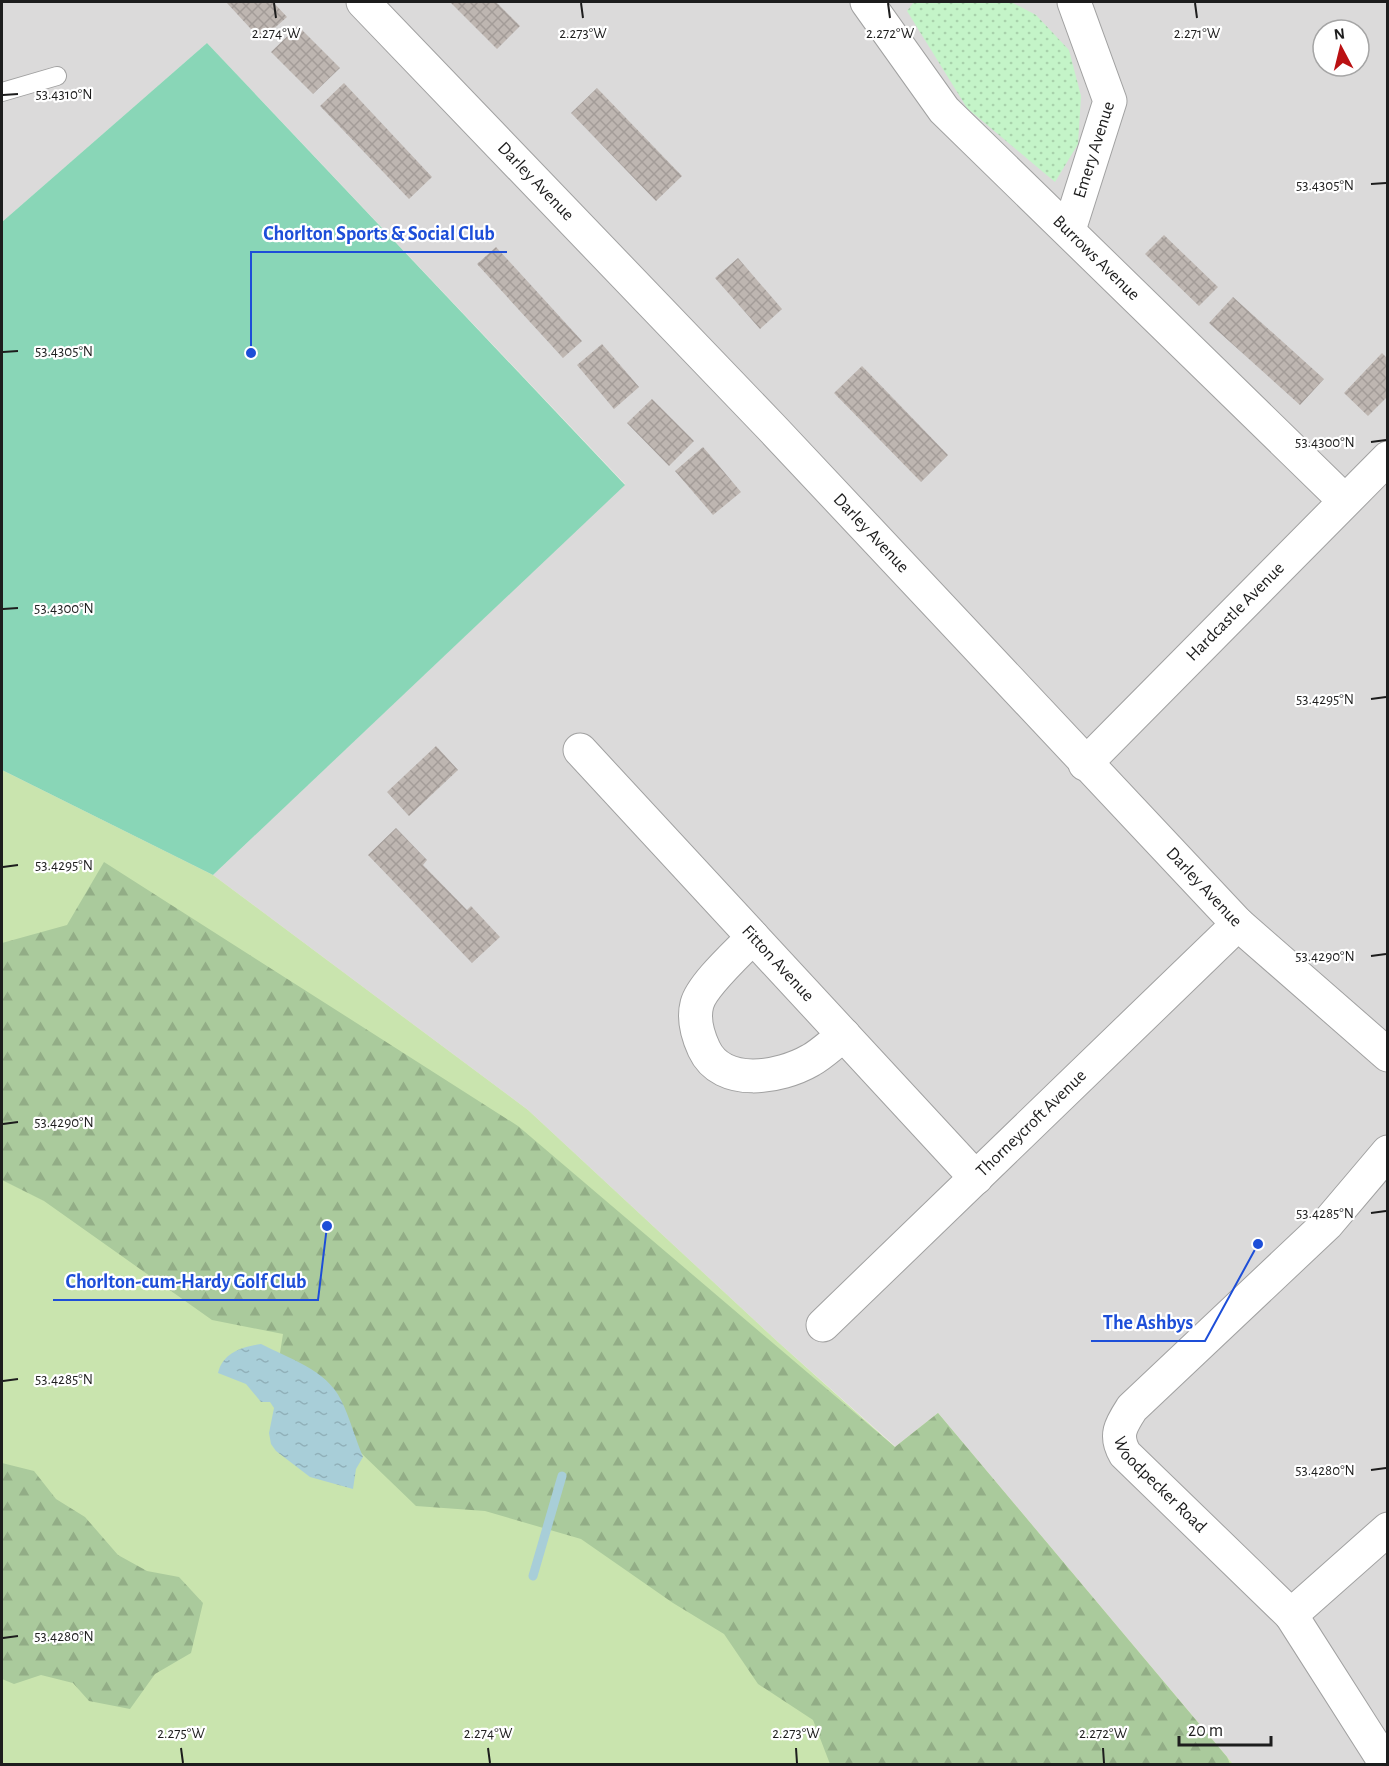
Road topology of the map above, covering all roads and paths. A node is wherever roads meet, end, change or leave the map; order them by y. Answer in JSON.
{"nodes":[{"id":1,"x":363,"y":2,"type":"edge"},
{"id":2,"x":867,"y":2,"type":"edge"},
{"id":3,"x":1074,"y":2,"type":"edge"},
{"id":4,"x":57,"y":76,"type":"dead end"},
{"id":5,"x":2,"y":92,"type":"edge"},
{"id":6,"x":1069,"y":230,"type":"junction"},
{"id":7,"x":1388,"y":458,"type":"edge"},
{"id":8,"x":1344,"y":500,"type":"junction"},
{"id":9,"x":580,"y":750,"type":"dead end"},
{"id":10,"x":1085,"y":764,"type":"junction"},
{"id":11,"x":1239,"y":924,"type":"junction"},
{"id":12,"x":753,"y":938,"type":"junction"},
{"id":13,"x":844,"y":1035,"type":"junction"},
{"id":14,"x":1388,"y":1055,"type":"edge"},
{"id":15,"x":1388,"y":1152,"type":"edge"},
{"id":16,"x":976,"y":1178,"type":"junction"},
{"id":17,"x":823,"y":1325,"type":"dead end"},
{"id":18,"x":1388,"y":1529,"type":"edge"},
{"id":19,"x":1291,"y":1615,"type":"junction"},
{"id":20,"x":1386,"y":1764,"type":"edge"}],
"edges":[{"from":1,"to":10,"type":"street","name":"Darley Avenue"},
{"from":2,"to":6,"type":"street","name":"Burrows Avenue"},
{"from":3,"to":6,"type":"street","name":"Emery Avenue"},
{"from":4,"to":5,"type":"lane"},
{"from":6,"to":8,"type":"street","name":"Burrows Avenue"},
{"from":7,"to":8,"type":"street","name":"Hardcastle Avenue"},
{"from":8,"to":10,"type":"street","name":"Hardcastle Avenue"},
{"from":9,"to":12,"type":"street","name":"Fitton Avenue"},
{"from":10,"to":11,"type":"street","name":"Darley Avenue"},
{"from":11,"to":14,"type":"street","name":"Darley Avenue"},
{"from":11,"to":16,"type":"street","name":"Thorneycroft Avenue"},
{"from":12,"to":13,"type":"street","name":"Fitton Avenue"},
{"from":12,"to":13,"type":"street"},
{"from":13,"to":16,"type":"street","name":"Fitton Avenue"},
{"from":15,"to":19,"type":"street","name":"Woodpecker Road"},
{"from":16,"to":17,"type":"street","name":"Thorneycroft Avenue"},
{"from":18,"to":19,"type":"street"},
{"from":19,"to":20,"type":"street","name":"Woodpecker Road"}]}
